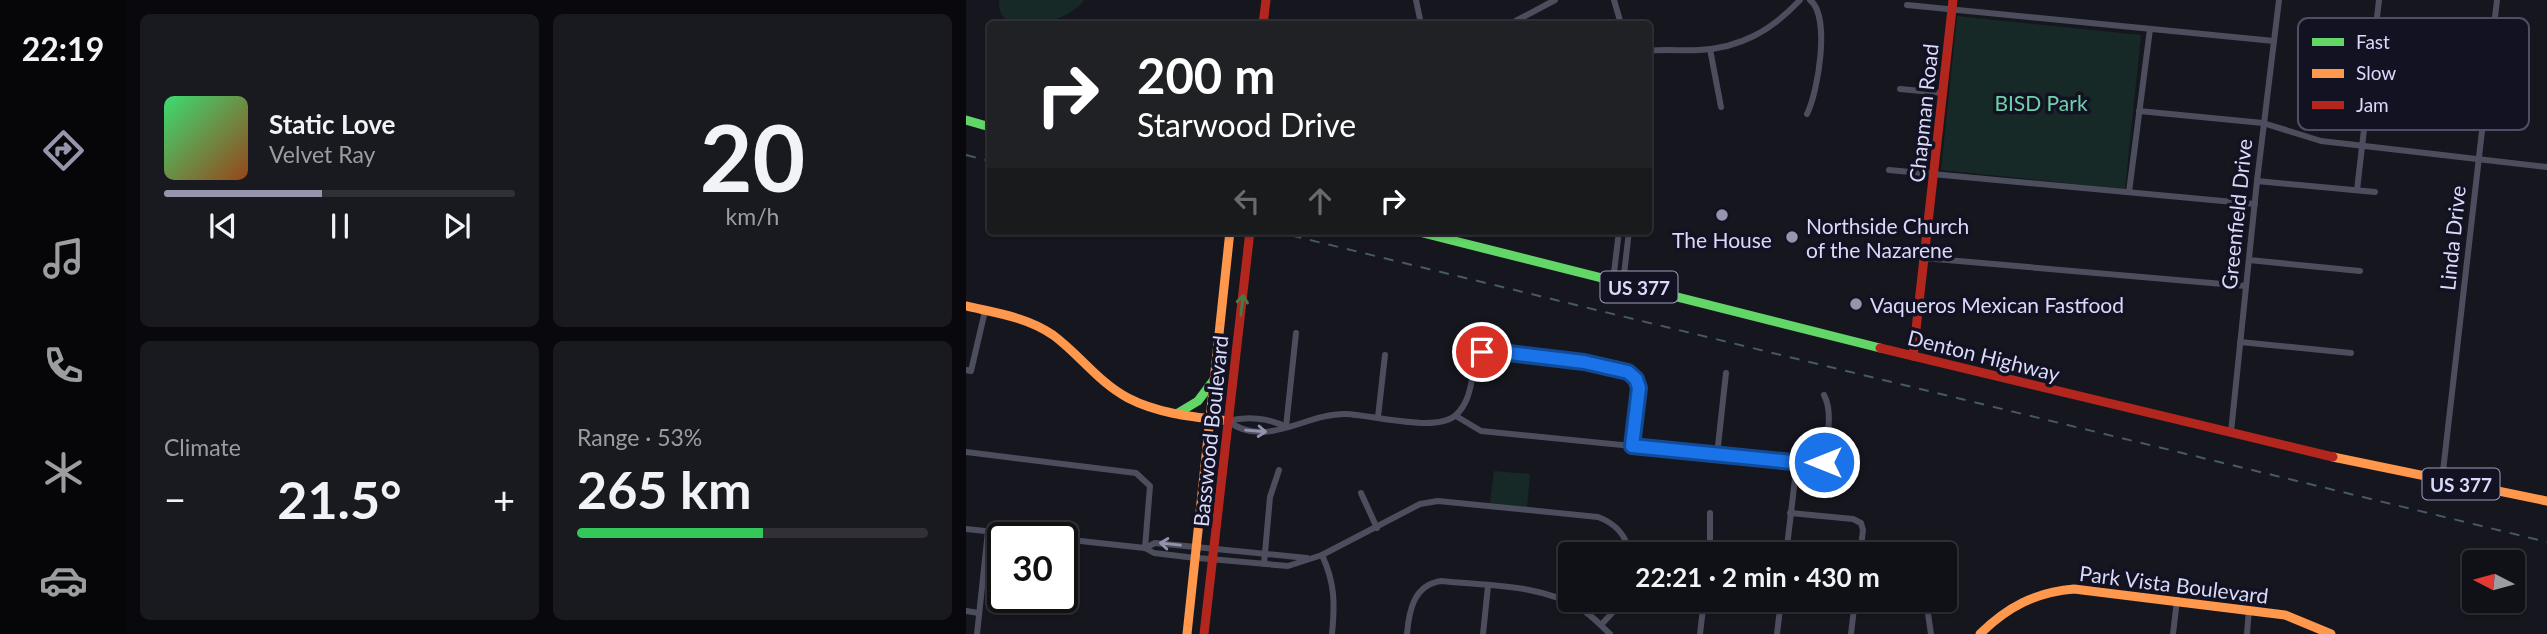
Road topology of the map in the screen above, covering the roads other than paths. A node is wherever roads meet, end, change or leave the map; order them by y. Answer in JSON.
{"nodes":[{"id":1,"x":1266,"y":0,"type":"edge"},
{"id":2,"x":1416,"y":0,"type":"edge"},
{"id":3,"x":1555,"y":0,"type":"edge"},
{"id":4,"x":1614,"y":0,"type":"edge"},
{"id":5,"x":1800,"y":0,"type":"edge"},
{"id":6,"x":1810,"y":0,"type":"edge"},
{"id":7,"x":2279,"y":0,"type":"edge"},
{"id":8,"x":2379,"y":0,"type":"edge"},
{"id":9,"x":2497,"y":0,"type":"edge"},
{"id":10,"x":1952,"y":4,"type":"edge"},
{"id":11,"x":1907,"y":5,"type":"dead end"},
{"id":12,"x":2377,"y":18,"type":"edge"},
{"id":13,"x":2495,"y":18,"type":"edge"},
{"id":14,"x":1263,"y":21,"type":"edge"},
{"id":15,"x":1421,"y":21,"type":"edge"},
{"id":16,"x":1516,"y":21,"type":"edge"},
{"id":17,"x":1620,"y":21,"type":"edge"},
{"id":18,"x":2150,"y":29,"type":"junction"},
{"id":19,"x":2274,"y":41,"type":"junction"},
{"id":20,"x":1710,"y":49,"type":"junction"},
{"id":21,"x":1652,"y":51,"type":"edge"},
{"id":22,"x":1900,"y":89,"type":"dead end"},
{"id":23,"x":1942,"y":93,"type":"junction"},
{"id":24,"x":1721,"y":107,"type":"dead end"},
{"id":25,"x":2139,"y":111,"type":"junction"},
{"id":26,"x":1807,"y":114,"type":"dead end"},
{"id":27,"x":966,"y":120,"type":"edge"},
{"id":28,"x":2263,"y":123,"type":"junction"},
{"id":29,"x":987,"y":126,"type":"edge"},
{"id":30,"x":2364,"y":130,"type":"edge"},
{"id":31,"x":2481,"y":130,"type":"edge"},
{"id":32,"x":2362,"y":145,"type":"junction"},
{"id":33,"x":2478,"y":159,"type":"junction"},
{"id":34,"x":2547,"y":167,"type":"edge"},
{"id":35,"x":1889,"y":170,"type":"dead end"},
{"id":36,"x":1933,"y":175,"type":"junction"},
{"id":37,"x":2257,"y":181,"type":"junction"},
{"id":38,"x":2357,"y":190,"type":"junction"},
{"id":39,"x":2129,"y":192,"type":"junction"},
{"id":40,"x":2375,"y":192,"type":"dead end"},
{"id":41,"x":2255,"y":204,"type":"junction"},
{"id":42,"x":1230,"y":235,"type":"edge"},
{"id":43,"x":1250,"y":235,"type":"edge"},
{"id":44,"x":1431,"y":235,"type":"edge"},
{"id":45,"x":1619,"y":235,"type":"edge"},
{"id":46,"x":1628,"y":235,"type":"edge"},
{"id":47,"x":1924,"y":258,"type":"junction"},
{"id":48,"x":2249,"y":260,"type":"junction"},
{"id":49,"x":2360,"y":271,"type":"dead end"},
{"id":50,"x":1618,"y":282,"type":"junction"},
{"id":51,"x":2246,"y":285,"type":"junction"},
{"id":52,"x":966,"y":306,"type":"edge"},
{"id":53,"x":985,"y":311,"type":"junction"},
{"id":54,"x":1296,"y":333,"type":"dead end"},
{"id":55,"x":2240,"y":342,"type":"junction"},
{"id":56,"x":2351,"y":353,"type":"dead end"},
{"id":57,"x":1385,"y":355,"type":"dead end"},
{"id":58,"x":1913,"y":356,"type":"junction"},
{"id":59,"x":966,"y":370,"type":"edge"},
{"id":60,"x":1726,"y":373,"type":"dead end"},
{"id":61,"x":1214,"y":380,"type":"junction"},
{"id":62,"x":1824,"y":395,"type":"dead end"},
{"id":63,"x":1175,"y":414,"type":"junction"},
{"id":64,"x":1455,"y":416,"type":"junction"},
{"id":65,"x":1378,"y":418,"type":"junction"},
{"id":66,"x":1210,"y":419,"type":"junction"},
{"id":67,"x":1228,"y":421,"type":"junction"},
{"id":68,"x":1286,"y":427,"type":"junction"},
{"id":69,"x":2231,"y":432,"type":"junction"},
{"id":70,"x":1632,"y":446,"type":"junction"},
{"id":71,"x":966,"y":452,"type":"edge"},
{"id":72,"x":1717,"y":455,"type":"junction"},
{"id":73,"x":1797,"y":462,"type":"junction"},
{"id":74,"x":1279,"y":470,"type":"dead end"},
{"id":75,"x":2442,"y":481,"type":"junction"},
{"id":76,"x":1361,"y":493,"type":"dead end"},
{"id":77,"x":2547,"y":501,"type":"edge"},
{"id":78,"x":1710,"y":513,"type":"dead end"},
{"id":79,"x":1790,"y":513,"type":"junction"},
{"id":80,"x":1377,"y":527,"type":"junction"},
{"id":81,"x":966,"y":529,"type":"edge"},
{"id":82,"x":987,"y":531,"type":"edge"},
{"id":83,"x":987,"y":540,"type":"edge"},
{"id":84,"x":1078,"y":541,"type":"edge"},
{"id":85,"x":1625,"y":542,"type":"edge"},
{"id":86,"x":1710,"y":542,"type":"edge"},
{"id":87,"x":1787,"y":542,"type":"edge"},
{"id":88,"x":1862,"y":542,"type":"edge"},
{"id":89,"x":1196,"y":547,"type":"junction"},
{"id":90,"x":1145,"y":548,"type":"junction"},
{"id":91,"x":1214,"y":554,"type":"junction"},
{"id":92,"x":1265,"y":554,"type":"junction"},
{"id":93,"x":1322,"y":555,"type":"junction"},
{"id":94,"x":1195,"y":558,"type":"junction"},
{"id":95,"x":1313,"y":559,"type":"junction"},
{"id":96,"x":1264,"y":564,"type":"junction"},
{"id":97,"x":1488,"y":586,"type":"junction"},
{"id":98,"x":2177,"y":600,"type":"junction"},
{"id":99,"x":2249,"y":609,"type":"junction"},
{"id":100,"x":966,"y":611,"type":"edge"},
{"id":101,"x":1613,"y":612,"type":"edge"},
{"id":102,"x":1703,"y":612,"type":"edge"},
{"id":103,"x":1779,"y":612,"type":"edge"},
{"id":104,"x":1854,"y":612,"type":"edge"},
{"id":105,"x":1928,"y":612,"type":"edge"},
{"id":106,"x":979,"y":613,"type":"junction"},
{"id":107,"x":1601,"y":625,"type":"junction"},
{"id":108,"x":977,"y":634,"type":"edge"},
{"id":109,"x":1187,"y":634,"type":"edge"},
{"id":110,"x":1205,"y":634,"type":"edge"},
{"id":111,"x":1332,"y":634,"type":"edge"},
{"id":112,"x":1407,"y":634,"type":"edge"},
{"id":113,"x":1483,"y":634,"type":"edge"},
{"id":114,"x":1611,"y":634,"type":"edge"},
{"id":115,"x":1700,"y":634,"type":"edge"},
{"id":116,"x":1777,"y":634,"type":"edge"},
{"id":117,"x":1851,"y":634,"type":"edge"},
{"id":118,"x":1931,"y":634,"type":"edge"},
{"id":119,"x":1980,"y":634,"type":"edge"},
{"id":120,"x":2172,"y":634,"type":"edge"},
{"id":121,"x":2246,"y":634,"type":"edge"},
{"id":122,"x":2331,"y":634,"type":"edge"}],
"edges":[{"from":1,"to":14,"type":"main road"},
{"from":2,"to":15,"type":"street"},
{"from":3,"to":16,"type":"street"},
{"from":4,"to":17,"type":"street"},
{"from":5,"to":20,"type":"street"},
{"from":6,"to":26,"type":"street"},
{"from":7,"to":19,"type":"street","name":"Greenfield Drive"},
{"from":8,"to":12,"type":"street"},
{"from":9,"to":13,"type":"street","name":"Linda Drive"},
{"from":10,"to":11,"type":"street"},
{"from":10,"to":18,"type":"street"},
{"from":10,"to":23,"type":"main road","name":"Chapman Road"},
{"from":18,"to":19,"type":"street"},
{"from":18,"to":25,"type":"street"},
{"from":19,"to":28,"type":"street","name":"Greenfield Drive"},
{"from":20,"to":21,"type":"street"},
{"from":20,"to":24,"type":"street"},
{"from":22,"to":23,"type":"street"},
{"from":23,"to":36,"type":"main road","name":"Chapman Road"},
{"from":25,"to":28,"type":"street"},
{"from":25,"to":39,"type":"street"},
{"from":27,"to":29,"type":"main road"},
{"from":28,"to":32,"type":"street"},
{"from":28,"to":37,"type":"street","name":"Greenfield Drive"},
{"from":30,"to":32,"type":"street"},
{"from":31,"to":33,"type":"street","name":"Linda Drive"},
{"from":32,"to":33,"type":"street"},
{"from":32,"to":38,"type":"street"},
{"from":33,"to":34,"type":"street"},
{"from":33,"to":75,"type":"street","name":"Linda Drive"},
{"from":35,"to":36,"type":"street"},
{"from":36,"to":39,"type":"street"},
{"from":36,"to":47,"type":"main road","name":"Chapman Road"},
{"from":37,"to":38,"type":"street"},
{"from":37,"to":41,"type":"street","name":"Greenfield Drive"},
{"from":38,"to":40,"type":"street"},
{"from":39,"to":41,"type":"street"},
{"from":41,"to":48,"type":"street","name":"Greenfield Drive"},
{"from":42,"to":61,"type":"main road","name":"Basswood Boulevard"},
{"from":67,"to":43,"type":"main road","name":"Basswood Boulevard","one_way":true},
{"from":44,"to":50,"type":"main road","name":"Denton Highway","number":"US 377"},
{"from":45,"to":50,"type":"street"},
{"from":46,"to":50,"type":"street"},
{"from":47,"to":51,"type":"street"},
{"from":47,"to":58,"type":"main road","name":"Chapman Road"},
{"from":48,"to":49,"type":"street"},
{"from":48,"to":51,"type":"street","name":"Greenfield Drive"},
{"from":50,"to":58,"type":"main road","name":"Denton Highway","number":"US 377"},
{"from":51,"to":55,"type":"street","name":"Greenfield Drive"},
{"from":52,"to":53,"type":"main road"},
{"from":53,"to":59,"type":"street"},
{"from":53,"to":63,"type":"main road"},
{"from":54,"to":68,"type":"street"},
{"from":55,"to":56,"type":"street"},
{"from":55,"to":69,"type":"street","name":"Greenfield Drive"},
{"from":57,"to":65,"type":"street"},
{"from":58,"to":69,"type":"main road","name":"Denton Highway","number":"US 377"},
{"from":60,"to":72,"type":"street"},
{"from":61,"to":63,"type":"main road"},
{"from":61,"to":66,"type":"main road","name":"Basswood Boulevard"},
{"from":62,"to":73,"type":"street"},
{"from":63,"to":66,"type":"main road"},
{"from":64,"to":65,"type":"street"},
{"from":64,"to":70,"type":"street"},
{"from":64,"to":70,"type":"street"},
{"from":65,"to":68,"type":"street"},
{"from":66,"to":67,"type":"main road"},
{"from":66,"to":89,"type":"main road","name":"Basswood Boulevard"},
{"from":67,"to":68,"type":"street"},
{"from":67,"to":68,"type":"street","one_way":true},
{"from":67,"to":91,"type":"main road","name":"Basswood Boulevard"},
{"from":69,"to":75,"type":"main road","name":"Denton Highway","number":"US 377"},
{"from":70,"to":72,"type":"street"},
{"from":71,"to":90,"type":"street"},
{"from":72,"to":73,"type":"street"},
{"from":73,"to":79,"type":"street"},
{"from":74,"to":92,"type":"street"},
{"from":75,"to":77,"type":"main road","name":"Denton Highway","number":"US 377"},
{"from":76,"to":80,"type":"street"},
{"from":78,"to":86,"type":"street"},
{"from":79,"to":87,"type":"street"},
{"from":79,"to":88,"type":"street"},
{"from":80,"to":85,"type":"street"},
{"from":80,"to":93,"type":"street"},
{"from":81,"to":82,"type":"street"},
{"from":83,"to":106,"type":"street"},
{"from":84,"to":90,"type":"street"},
{"from":89,"to":90,"type":"street","one_way":true},
{"from":89,"to":91,"type":"street"},
{"from":89,"to":94,"type":"main road","name":"Basswood Boulevard"},
{"from":90,"to":94,"type":"street"},
{"from":91,"to":92,"type":"street"},
{"from":91,"to":94,"type":"street"},
{"from":91,"to":96,"type":"street"},
{"from":91,"to":110,"type":"main road","name":"Basswood Boulevard"},
{"from":92,"to":95,"type":"street"},
{"from":92,"to":96,"type":"street"},
{"from":93,"to":95,"type":"street"},
{"from":93,"to":111,"type":"street"},
{"from":94,"to":109,"type":"main road","name":"Basswood Boulevard"},
{"from":95,"to":96,"type":"street"},
{"from":97,"to":107,"type":"street"},
{"from":97,"to":112,"type":"street"},
{"from":97,"to":113,"type":"street"},
{"from":98,"to":99,"type":"main road","name":"Park Vista Boulevard"},
{"from":98,"to":119,"type":"main road","name":"Park Vista Boulevard"},
{"from":98,"to":120,"type":"street"},
{"from":99,"to":121,"type":"street"},
{"from":99,"to":122,"type":"main road","name":"Park Vista Boulevard"},
{"from":100,"to":106,"type":"street"},
{"from":101,"to":107,"type":"street"},
{"from":102,"to":115,"type":"street"},
{"from":103,"to":116,"type":"street"},
{"from":104,"to":117,"type":"street"},
{"from":105,"to":118,"type":"street"},
{"from":106,"to":108,"type":"street"},
{"from":107,"to":114,"type":"street"}]}
